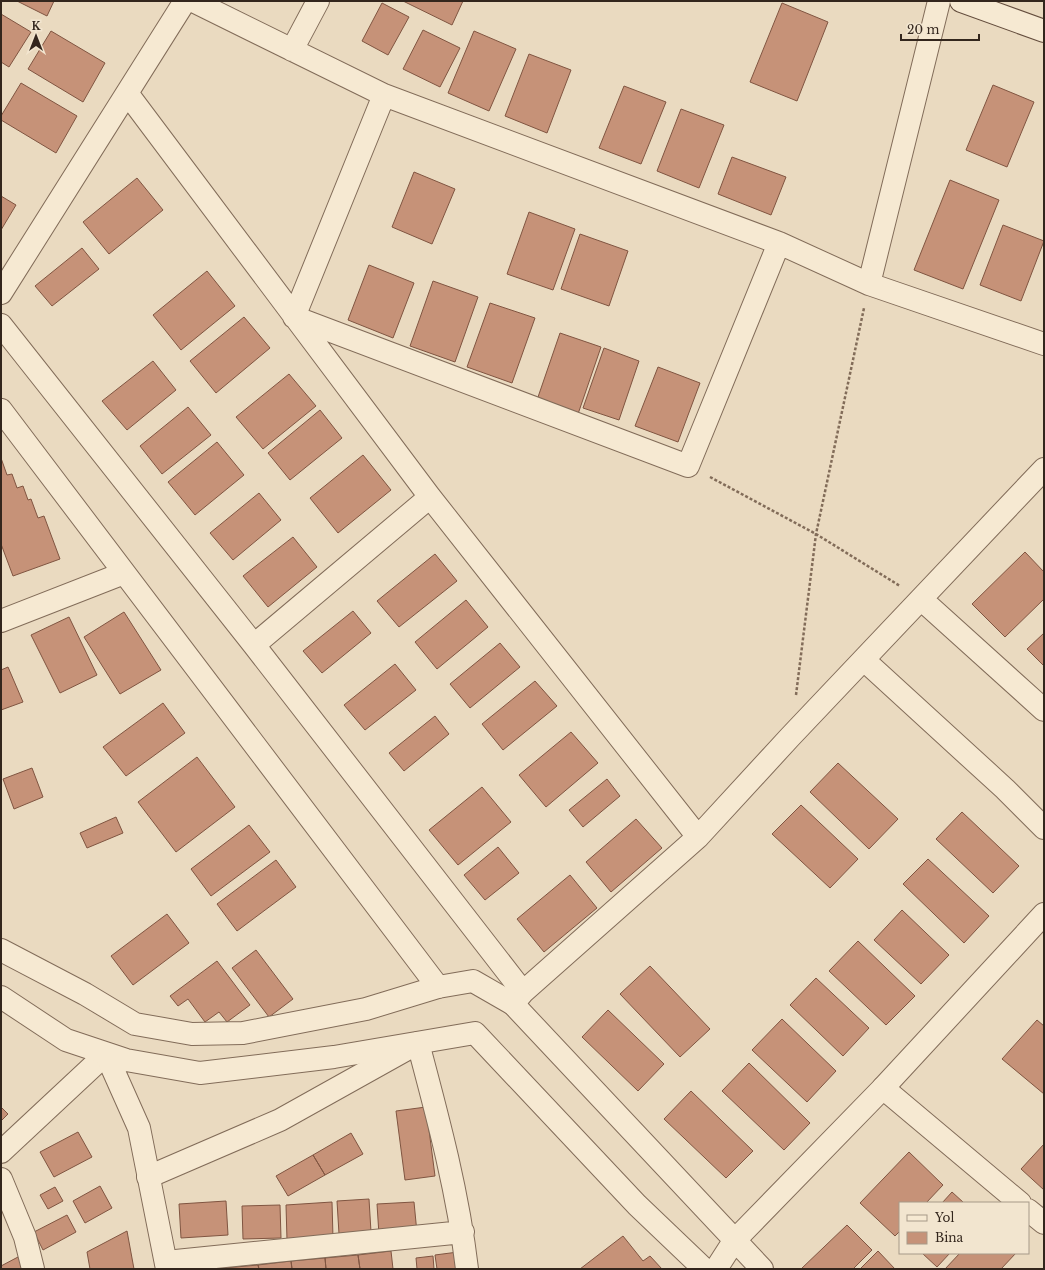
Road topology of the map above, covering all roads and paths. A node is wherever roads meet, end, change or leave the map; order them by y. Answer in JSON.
{"nodes":[{"id":1,"x":184,"y":1,"type":"edge"},
{"id":2,"x":193,"y":1,"type":"edge"},
{"id":3,"x":318,"y":1,"type":"edge"},
{"id":4,"x":939,"y":1,"type":"edge"},
{"id":5,"x":961,"y":1,"type":"edge"},
{"id":6,"x":1044,"y":31,"type":"edge"},
{"id":7,"x":292,"y":50,"type":"junction"},
{"id":8,"x":127,"y":93,"type":"junction"},
{"id":9,"x":384,"y":95,"type":"junction"},
{"id":10,"x":779,"y":243,"type":"junction"},
{"id":11,"x":869,"y":284,"type":"junction"},
{"id":12,"x":1,"y":293,"type":"edge"},
{"id":13,"x":294,"y":317,"type":"junction"},
{"id":14,"x":1,"y":324,"type":"edge"},
{"id":15,"x":1044,"y":344,"type":"edge"},
{"id":16,"x":1,"y":410,"type":"edge"},
{"id":17,"x":688,"y":466,"type":"junction"},
{"id":18,"x":1044,"y":469,"type":"edge"},
{"id":19,"x":430,"y":497,"type":"junction"},
{"id":20,"x":816,"y":534,"type":"junction"},
{"id":21,"x":124,"y":573,"type":"junction"},
{"id":22,"x":921,"y":599,"type":"junction"},
{"id":23,"x":1,"y":621,"type":"edge"},
{"id":24,"x":254,"y":645,"type":"junction"},
{"id":25,"x":864,"y":660,"type":"junction"},
{"id":26,"x":795,"y":698,"type":"dead end"},
{"id":27,"x":1044,"y":710,"type":"edge"},
{"id":28,"x":1044,"y":828,"type":"edge"},
{"id":29,"x":698,"y":837,"type":"junction"},
{"id":30,"x":1044,"y":914,"type":"edge"},
{"id":31,"x":1,"y":950,"type":"edge"},
{"id":32,"x":438,"y":987,"type":"junction"},
{"id":33,"x":1,"y":997,"type":"edge"},
{"id":34,"x":518,"y":998,"type":"junction"},
{"id":35,"x":418,"y":1043,"type":"junction"},
{"id":36,"x":106,"y":1054,"type":"junction"},
{"id":37,"x":883,"y":1088,"type":"junction"},
{"id":38,"x":1,"y":1152,"type":"edge"},
{"id":39,"x":148,"y":1177,"type":"junction"},
{"id":40,"x":1,"y":1179,"type":"edge"},
{"id":41,"x":1019,"y":1202,"type":"edge"},
{"id":42,"x":1029,"y":1211,"type":"edge"},
{"id":43,"x":1044,"y":1223,"type":"edge"},
{"id":44,"x":463,"y":1232,"type":"junction"},
{"id":45,"x":734,"y":1241,"type":"junction"},
{"id":46,"x":166,"y":1265,"type":"edge"},
{"id":47,"x":33,"y":1269,"type":"edge"},
{"id":48,"x":467,"y":1269,"type":"edge"},
{"id":49,"x":704,"y":1269,"type":"edge"},
{"id":50,"x":716,"y":1269,"type":"edge"},
{"id":51,"x":762,"y":1269,"type":"edge"}],
"edges":[{"from":1,"to":8,"type":"street"},
{"from":2,"to":7,"type":"street"},
{"from":3,"to":7,"type":"street"},
{"from":4,"to":11,"type":"street"},
{"from":5,"to":6,"type":"street"},
{"from":7,"to":9,"type":"street"},
{"from":8,"to":12,"type":"street"},
{"from":8,"to":13,"type":"street"},
{"from":9,"to":10,"type":"street"},
{"from":9,"to":13,"type":"street"},
{"from":10,"to":11,"type":"street"},
{"from":10,"to":17,"type":"street"},
{"from":11,"to":15,"type":"street"},
{"from":11,"to":20,"type":"path"},
{"from":13,"to":17,"type":"street"},
{"from":13,"to":19,"type":"street"},
{"from":14,"to":24,"type":"street"},
{"from":16,"to":21,"type":"street"},
{"from":17,"to":20,"type":"path"},
{"from":18,"to":22,"type":"street"},
{"from":19,"to":24,"type":"street"},
{"from":19,"to":29,"type":"street"},
{"from":20,"to":22,"type":"path"},
{"from":20,"to":26,"type":"path"},
{"from":21,"to":23,"type":"street"},
{"from":21,"to":32,"type":"street"},
{"from":22,"to":25,"type":"street"},
{"from":22,"to":27,"type":"street"},
{"from":24,"to":34,"type":"street"},
{"from":25,"to":28,"type":"street"},
{"from":25,"to":29,"type":"street"},
{"from":29,"to":34,"type":"street"},
{"from":30,"to":37,"type":"street"},
{"from":31,"to":32,"type":"street"},
{"from":32,"to":34,"type":"street"},
{"from":33,"to":36,"type":"street"},
{"from":34,"to":45,"type":"street"},
{"from":35,"to":36,"type":"street"},
{"from":35,"to":39,"type":"street"},
{"from":35,"to":44,"type":"street"},
{"from":35,"to":49,"type":"street"},
{"from":36,"to":38,"type":"street"},
{"from":36,"to":39,"type":"street"},
{"from":37,"to":41,"type":"street"},
{"from":37,"to":45,"type":"street"},
{"from":39,"to":46,"type":"street"},
{"from":40,"to":47,"type":"street"},
{"from":42,"to":43,"type":"street"},
{"from":44,"to":46,"type":"street"},
{"from":44,"to":48,"type":"street"},
{"from":45,"to":50,"type":"street"},
{"from":45,"to":51,"type":"street"}]}
